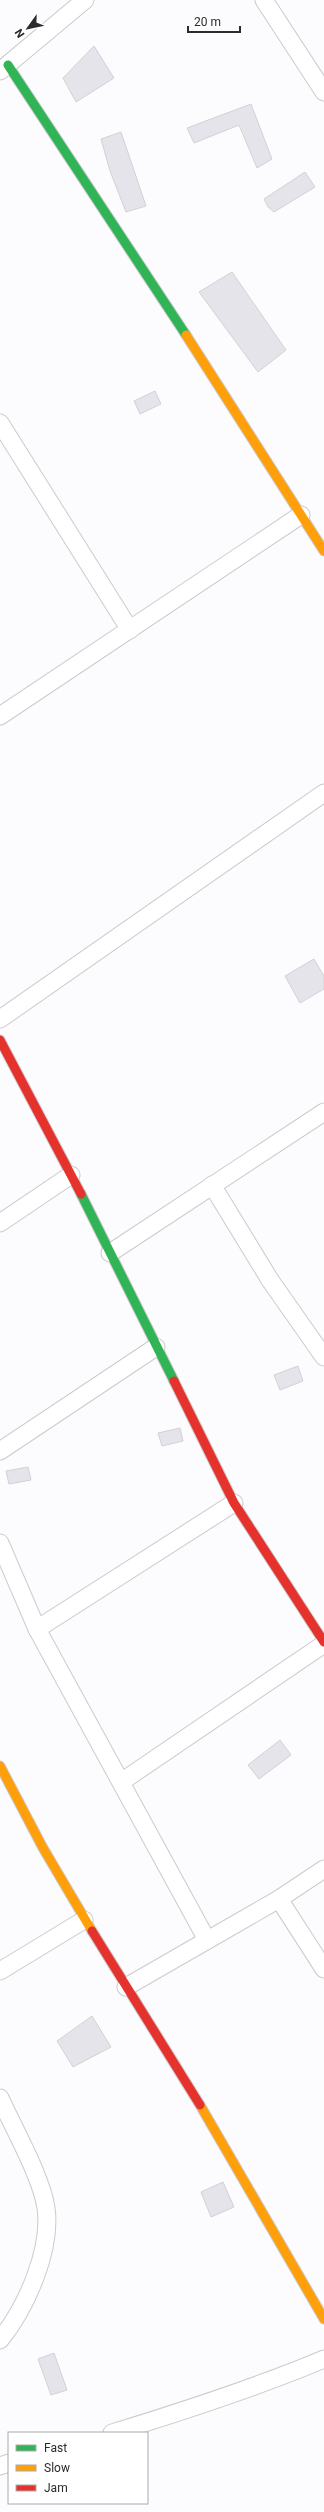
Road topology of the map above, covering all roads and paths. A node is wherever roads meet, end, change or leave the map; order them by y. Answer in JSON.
{"nodes":[{"id":1,"x":85,"y":0,"type":"edge"},
{"id":2,"x":264,"y":0,"type":"edge"},
{"id":3,"x":4,"y":68,"type":"edge"},
{"id":4,"x":324,"y":92,"type":"edge"},
{"id":5,"x":0,"y":423,"type":"edge"},
{"id":6,"x":301,"y":516,"type":"junction"},
{"id":7,"x":324,"y":551,"type":"edge"},
{"id":8,"x":130,"y":630,"type":"junction"},
{"id":9,"x":0,"y":716,"type":"edge"},
{"id":10,"x":324,"y":793,"type":"edge"},
{"id":11,"x":0,"y":1019,"type":"edge"},
{"id":12,"x":0,"y":1040,"type":"edge"},
{"id":13,"x":324,"y":1112,"type":"edge"},
{"id":14,"x":71,"y":1175,"type":"junction"},
{"id":15,"x":212,"y":1185,"type":"junction"},
{"id":16,"x":0,"y":1223,"type":"edge"},
{"id":17,"x":110,"y":1254,"type":"junction"},
{"id":18,"x":156,"y":1347,"type":"junction"},
{"id":19,"x":324,"y":1357,"type":"edge"},
{"id":20,"x":0,"y":1450,"type":"edge"},
{"id":21,"x":234,"y":1502,"type":"junction"},
{"id":22,"x":0,"y":1543,"type":"edge"},
{"id":23,"x":37,"y":1629,"type":"junction"},
{"id":24,"x":324,"y":1643,"type":"edge"},
{"id":25,"x":0,"y":1766,"type":"edge"},
{"id":26,"x":121,"y":1782,"type":"junction"},
{"id":27,"x":324,"y":1870,"type":"edge"},
{"id":28,"x":279,"y":1899,"type":"junction"},
{"id":29,"x":84,"y":1920,"type":"junction"},
{"id":30,"x":207,"y":1940,"type":"junction"},
{"id":31,"x":324,"y":1969,"type":"edge"},
{"id":32,"x":0,"y":1971,"type":"edge"},
{"id":33,"x":126,"y":1987,"type":"junction"},
{"id":34,"x":0,"y":2098,"type":"edge"},
{"id":35,"x":324,"y":2319,"type":"edge"},
{"id":36,"x":0,"y":2340,"type":"edge"},
{"id":37,"x":324,"y":2359,"type":"edge"},
{"id":38,"x":115,"y":2432,"type":"edge"}],
"edges":[{"from":1,"to":3,"type":"street"},
{"from":2,"to":4,"type":"street"},
{"from":3,"to":6,"type":"street"},
{"from":5,"to":8,"type":"street"},
{"from":6,"to":7,"type":"street"},
{"from":6,"to":8,"type":"street"},
{"from":8,"to":9,"type":"street"},
{"from":10,"to":11,"type":"street"},
{"from":12,"to":14,"type":"street"},
{"from":13,"to":15,"type":"street"},
{"from":14,"to":16,"type":"street"},
{"from":14,"to":17,"type":"street"},
{"from":15,"to":17,"type":"street"},
{"from":15,"to":19,"type":"street"},
{"from":17,"to":18,"type":"street"},
{"from":18,"to":20,"type":"street"},
{"from":18,"to":21,"type":"street"},
{"from":21,"to":23,"type":"street"},
{"from":21,"to":24,"type":"street"},
{"from":22,"to":23,"type":"street"},
{"from":23,"to":26,"type":"street"},
{"from":24,"to":26,"type":"street"},
{"from":25,"to":29,"type":"street"},
{"from":26,"to":30,"type":"street"},
{"from":27,"to":28,"type":"street"},
{"from":28,"to":30,"type":"street"},
{"from":28,"to":31,"type":"street"},
{"from":29,"to":32,"type":"street"},
{"from":29,"to":33,"type":"street"},
{"from":30,"to":33,"type":"street"},
{"from":33,"to":35,"type":"street"},
{"from":34,"to":36,"type":"street"},
{"from":37,"to":38,"type":"street"}]}
